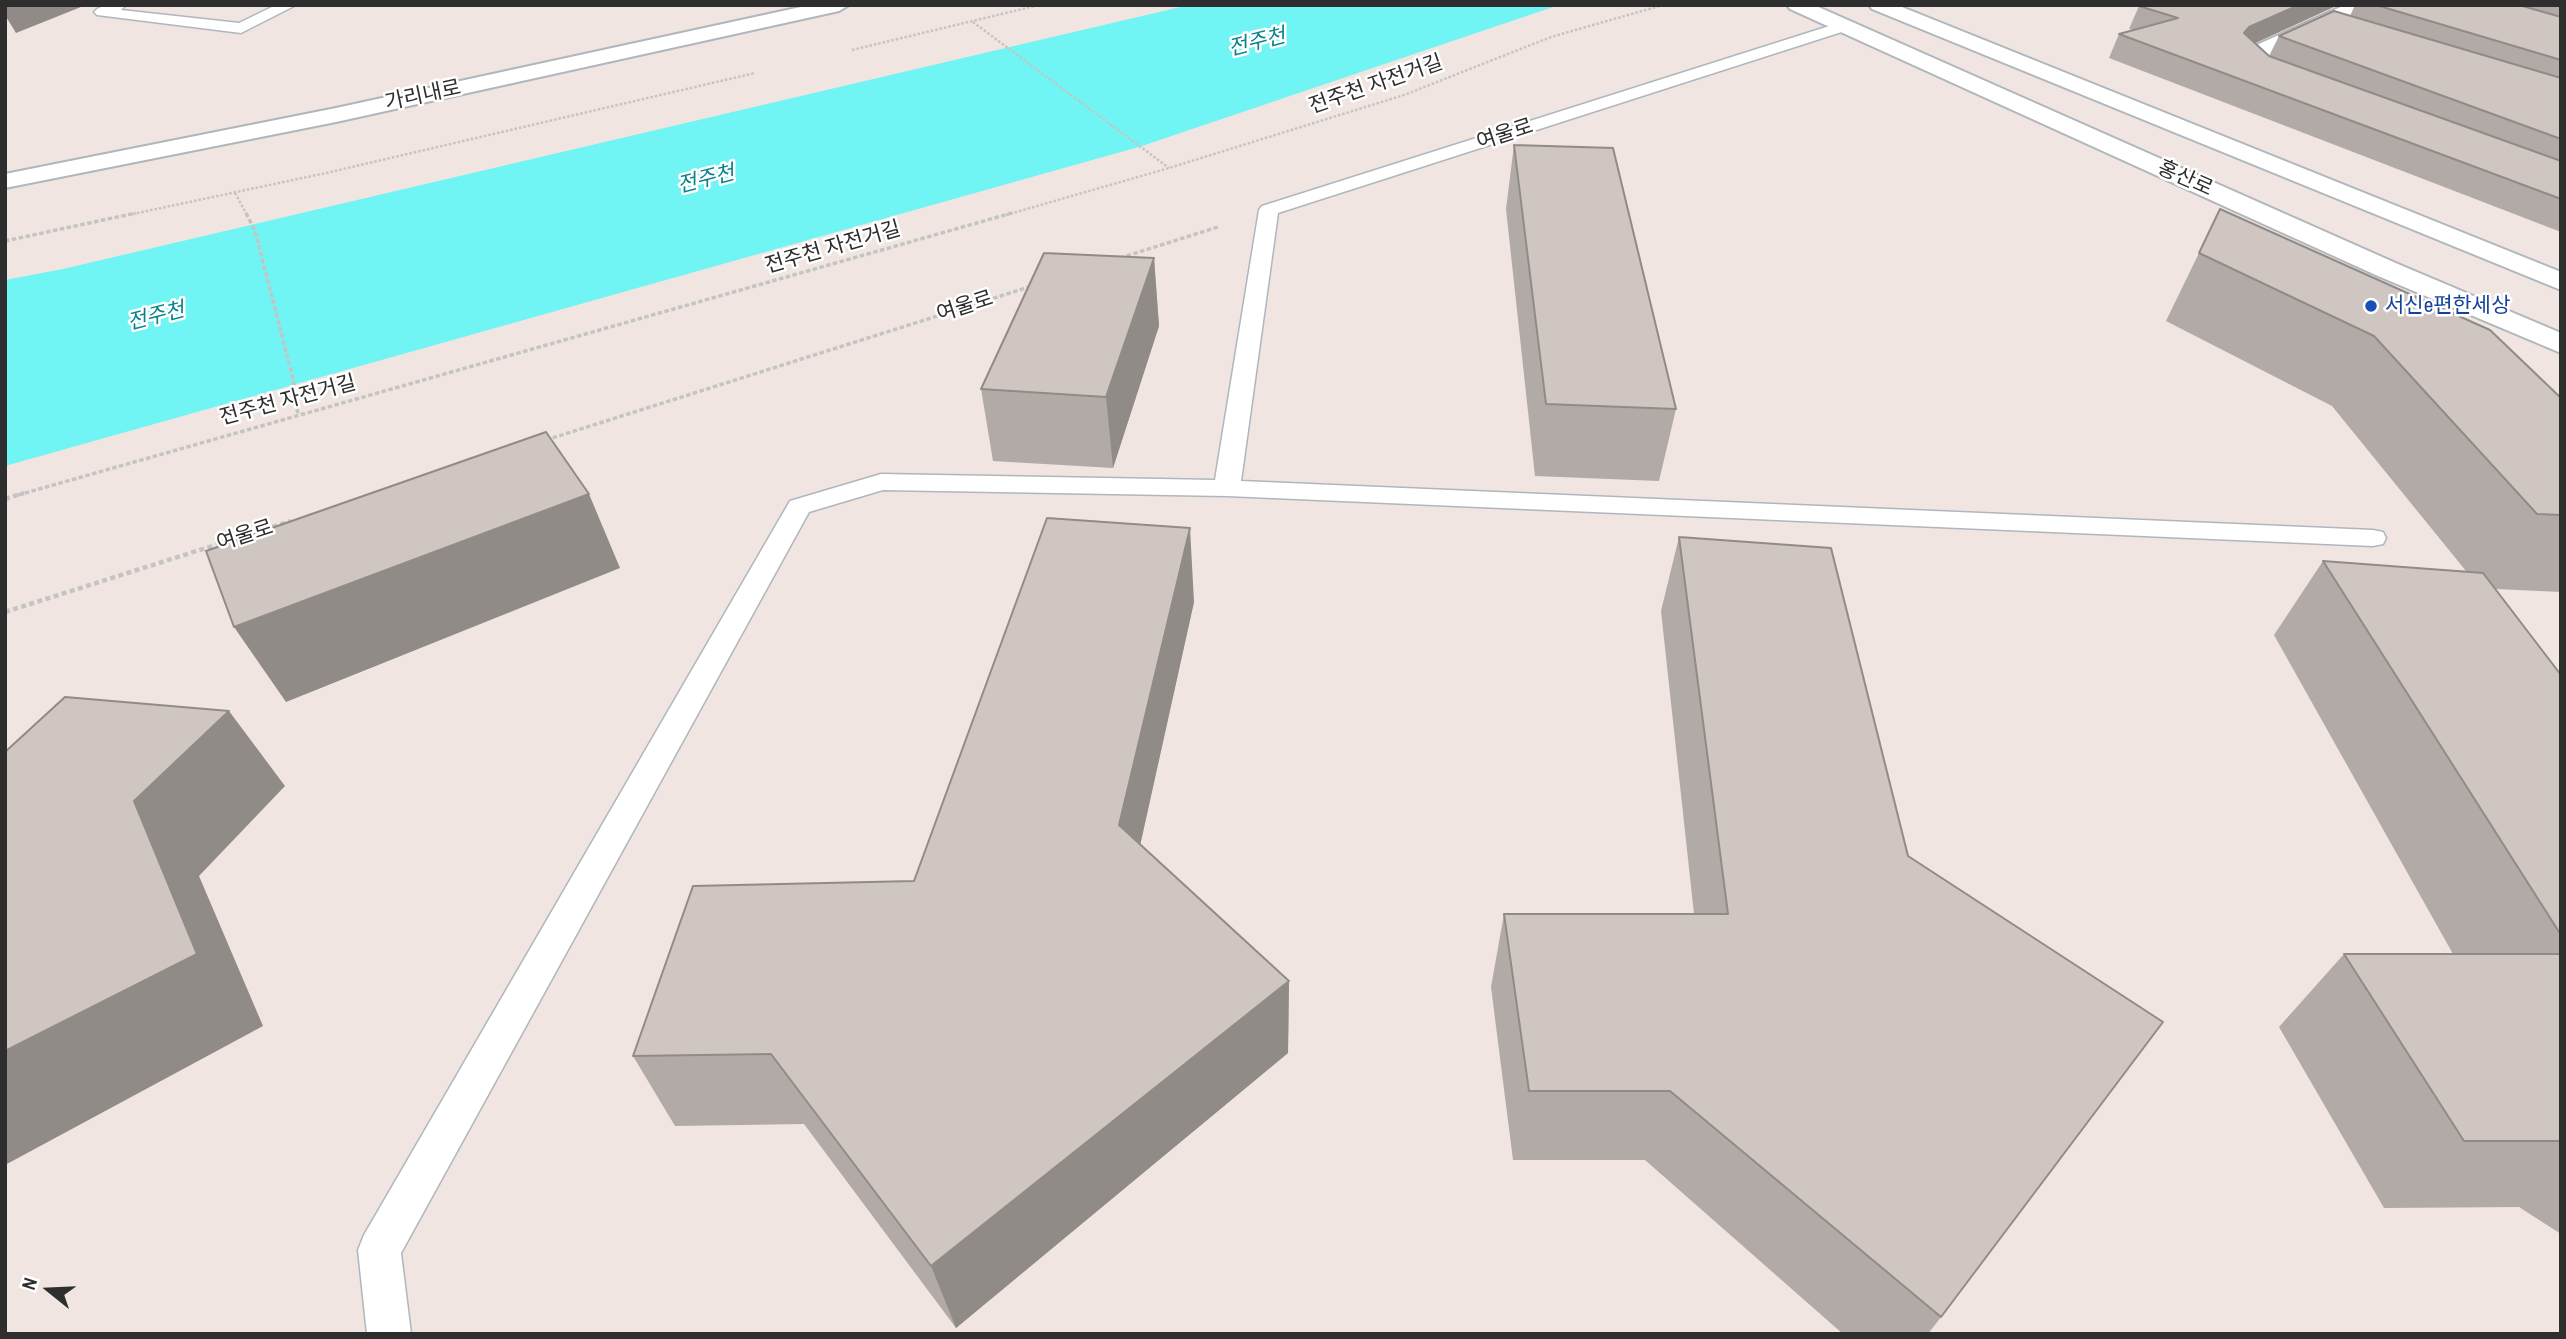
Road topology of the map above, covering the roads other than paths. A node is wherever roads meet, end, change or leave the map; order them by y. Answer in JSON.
{"nodes":[{"id":1,"x":119,"y":5,"type":"edge"},
{"id":2,"x":289,"y":5,"type":"edge"},
{"id":3,"x":838,"y":5,"type":"edge"},
{"id":4,"x":1926,"y":5,"type":"edge"},
{"id":5,"x":2362,"y":5,"type":"edge"},
{"id":6,"x":1804,"y":8,"type":"edge"},
{"id":7,"x":1888,"y":9,"type":"edge"},
{"id":8,"x":2323,"y":25,"type":"junction"},
{"id":9,"x":1845,"y":26,"type":"junction"},
{"id":10,"x":2349,"y":33,"type":"edge"},
{"id":11,"x":2292,"y":81,"type":"edge"},
{"id":12,"x":5,"y":181,"type":"edge"},
{"id":13,"x":2561,"y":282,"type":"edge"},
{"id":14,"x":2561,"y":344,"type":"edge"},
{"id":15,"x":1227,"y":488,"type":"junction"},
{"id":16,"x":2373,"y":538,"type":"dead end"},
{"id":17,"x":389,"y":1334,"type":"edge"}],
"edges":[{"from":1,"to":2,"type":"lane"},
{"from":3,"to":12,"type":"street","name":"가리내로"},
{"from":4,"to":7,"type":"street","name":"여울로"},
{"from":5,"to":8,"type":"street"},
{"from":6,"to":9,"type":"street","name":"홍산로"},
{"from":7,"to":9,"type":"street","name":"여울로"},
{"from":7,"to":13,"type":"street","name":"홍산로"},
{"from":8,"to":10,"type":"street"},
{"from":8,"to":11,"type":"street"},
{"from":9,"to":14,"type":"street","name":"홍산로"},
{"from":9,"to":15,"type":"lane","name":"여울로"},
{"from":15,"to":16,"type":"lane"},
{"from":15,"to":17,"type":"lane"}]}
